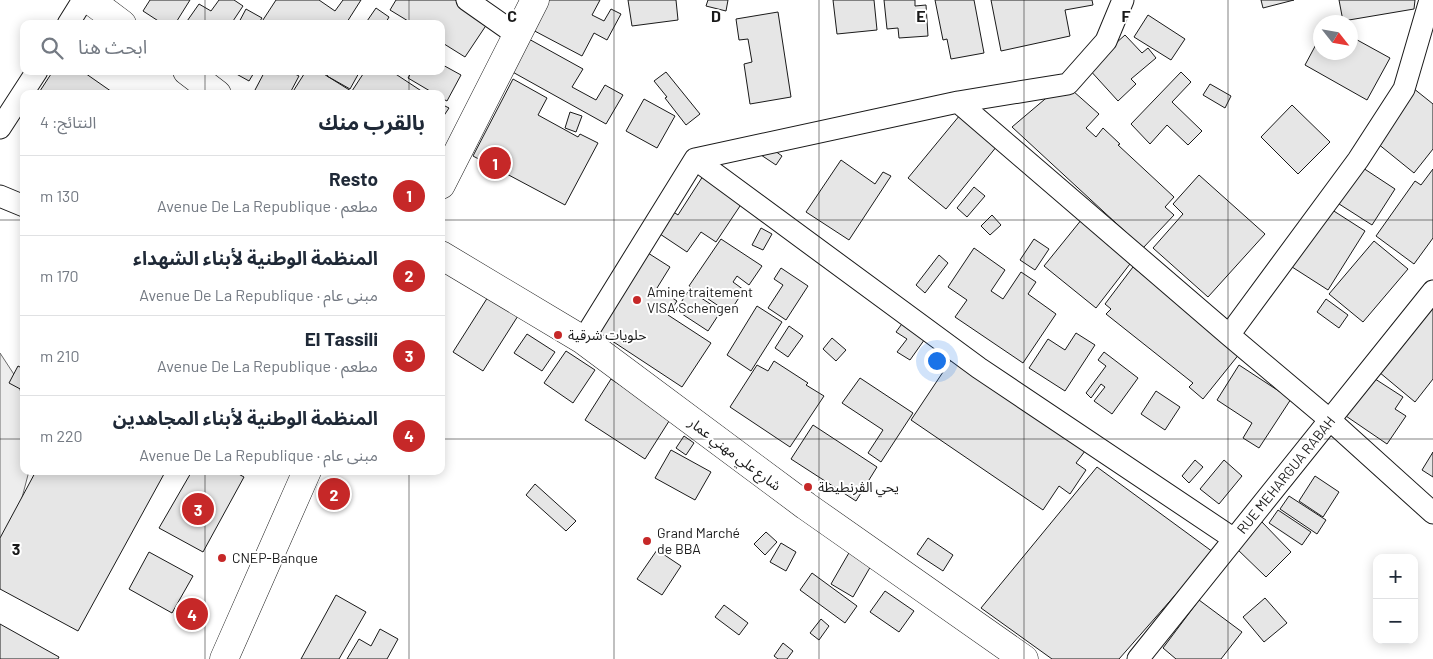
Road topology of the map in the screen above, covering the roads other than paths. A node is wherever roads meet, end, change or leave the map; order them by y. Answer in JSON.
{"nodes":[{"id":1,"x":83,"y":0,"type":"edge"},
{"id":2,"x":90,"y":0,"type":"edge"},
{"id":3,"x":467,"y":0,"type":"edge"},
{"id":4,"x":535,"y":0,"type":"edge"},
{"id":5,"x":1123,"y":0,"type":"edge"},
{"id":6,"x":1430,"y":0,"type":"edge"},
{"id":7,"x":70,"y":20,"type":"edge"},
{"id":8,"x":117,"y":20,"type":"edge"},
{"id":9,"x":517,"y":35,"type":"junction"},
{"id":10,"x":34,"y":75,"type":"edge"},
{"id":11,"x":191,"y":75,"type":"edge"},
{"id":12,"x":25,"y":90,"type":"edge"},
{"id":13,"x":212,"y":90,"type":"edge"},
{"id":14,"x":20,"y":97,"type":"edge"},
{"id":15,"x":958,"y":102,"type":"junction"},
{"id":16,"x":0,"y":128,"type":"edge"},
{"id":17,"x":695,"y":159,"type":"junction"},
{"id":18,"x":445,"y":176,"type":"edge"},
{"id":19,"x":0,"y":196,"type":"edge"},
{"id":20,"x":20,"y":204,"type":"edge"},
{"id":21,"x":445,"y":258,"type":"edge"},
{"id":22,"x":1433,"y":291,"type":"edge"},
{"id":23,"x":1229,"y":335,"type":"junction"},
{"id":24,"x":583,"y":340,"type":"junction"},
{"id":25,"x":1330,"y":420,"type":"junction"},
{"id":26,"x":305,"y":475,"type":"edge"},
{"id":27,"x":1433,"y":513,"type":"edge"},
{"id":28,"x":1234,"y":540,"type":"junction"},
{"id":29,"x":224,"y":659,"type":"edge"},
{"id":30,"x":1024,"y":659,"type":"edge"},
{"id":31,"x":1138,"y":659,"type":"edge"}],
"edges":[{"from":1,"to":7,"type":"street"},
{"from":2,"to":8,"type":"street"},
{"from":3,"to":9,"type":"street"},
{"from":4,"to":9,"type":"street"},
{"from":5,"to":15,"type":"street"},
{"from":6,"to":23,"type":"street"},
{"from":9,"to":18,"type":"street"},
{"from":10,"to":12,"type":"street"},
{"from":11,"to":13,"type":"street"},
{"from":14,"to":16,"type":"street"},
{"from":15,"to":17,"type":"street"},
{"from":15,"to":23,"type":"street"},
{"from":17,"to":24,"type":"street"},
{"from":17,"to":28,"type":"street"},
{"from":19,"to":20,"type":"street"},
{"from":21,"to":24,"type":"street","name":"شارع علي مهني عمار"},
{"from":22,"to":25,"type":"street","name":"RUE MEHARGUA RABAH"},
{"from":23,"to":25,"type":"street"},
{"from":24,"to":30,"type":"street","name":"شارع علي مهني عمار"},
{"from":25,"to":27,"type":"street"},
{"from":25,"to":28,"type":"street","name":"RUE MEHARGUA RABAH"},
{"from":26,"to":29,"type":"street"},
{"from":28,"to":31,"type":"street","name":"RUE MEHARGUA RABAH"}]}
